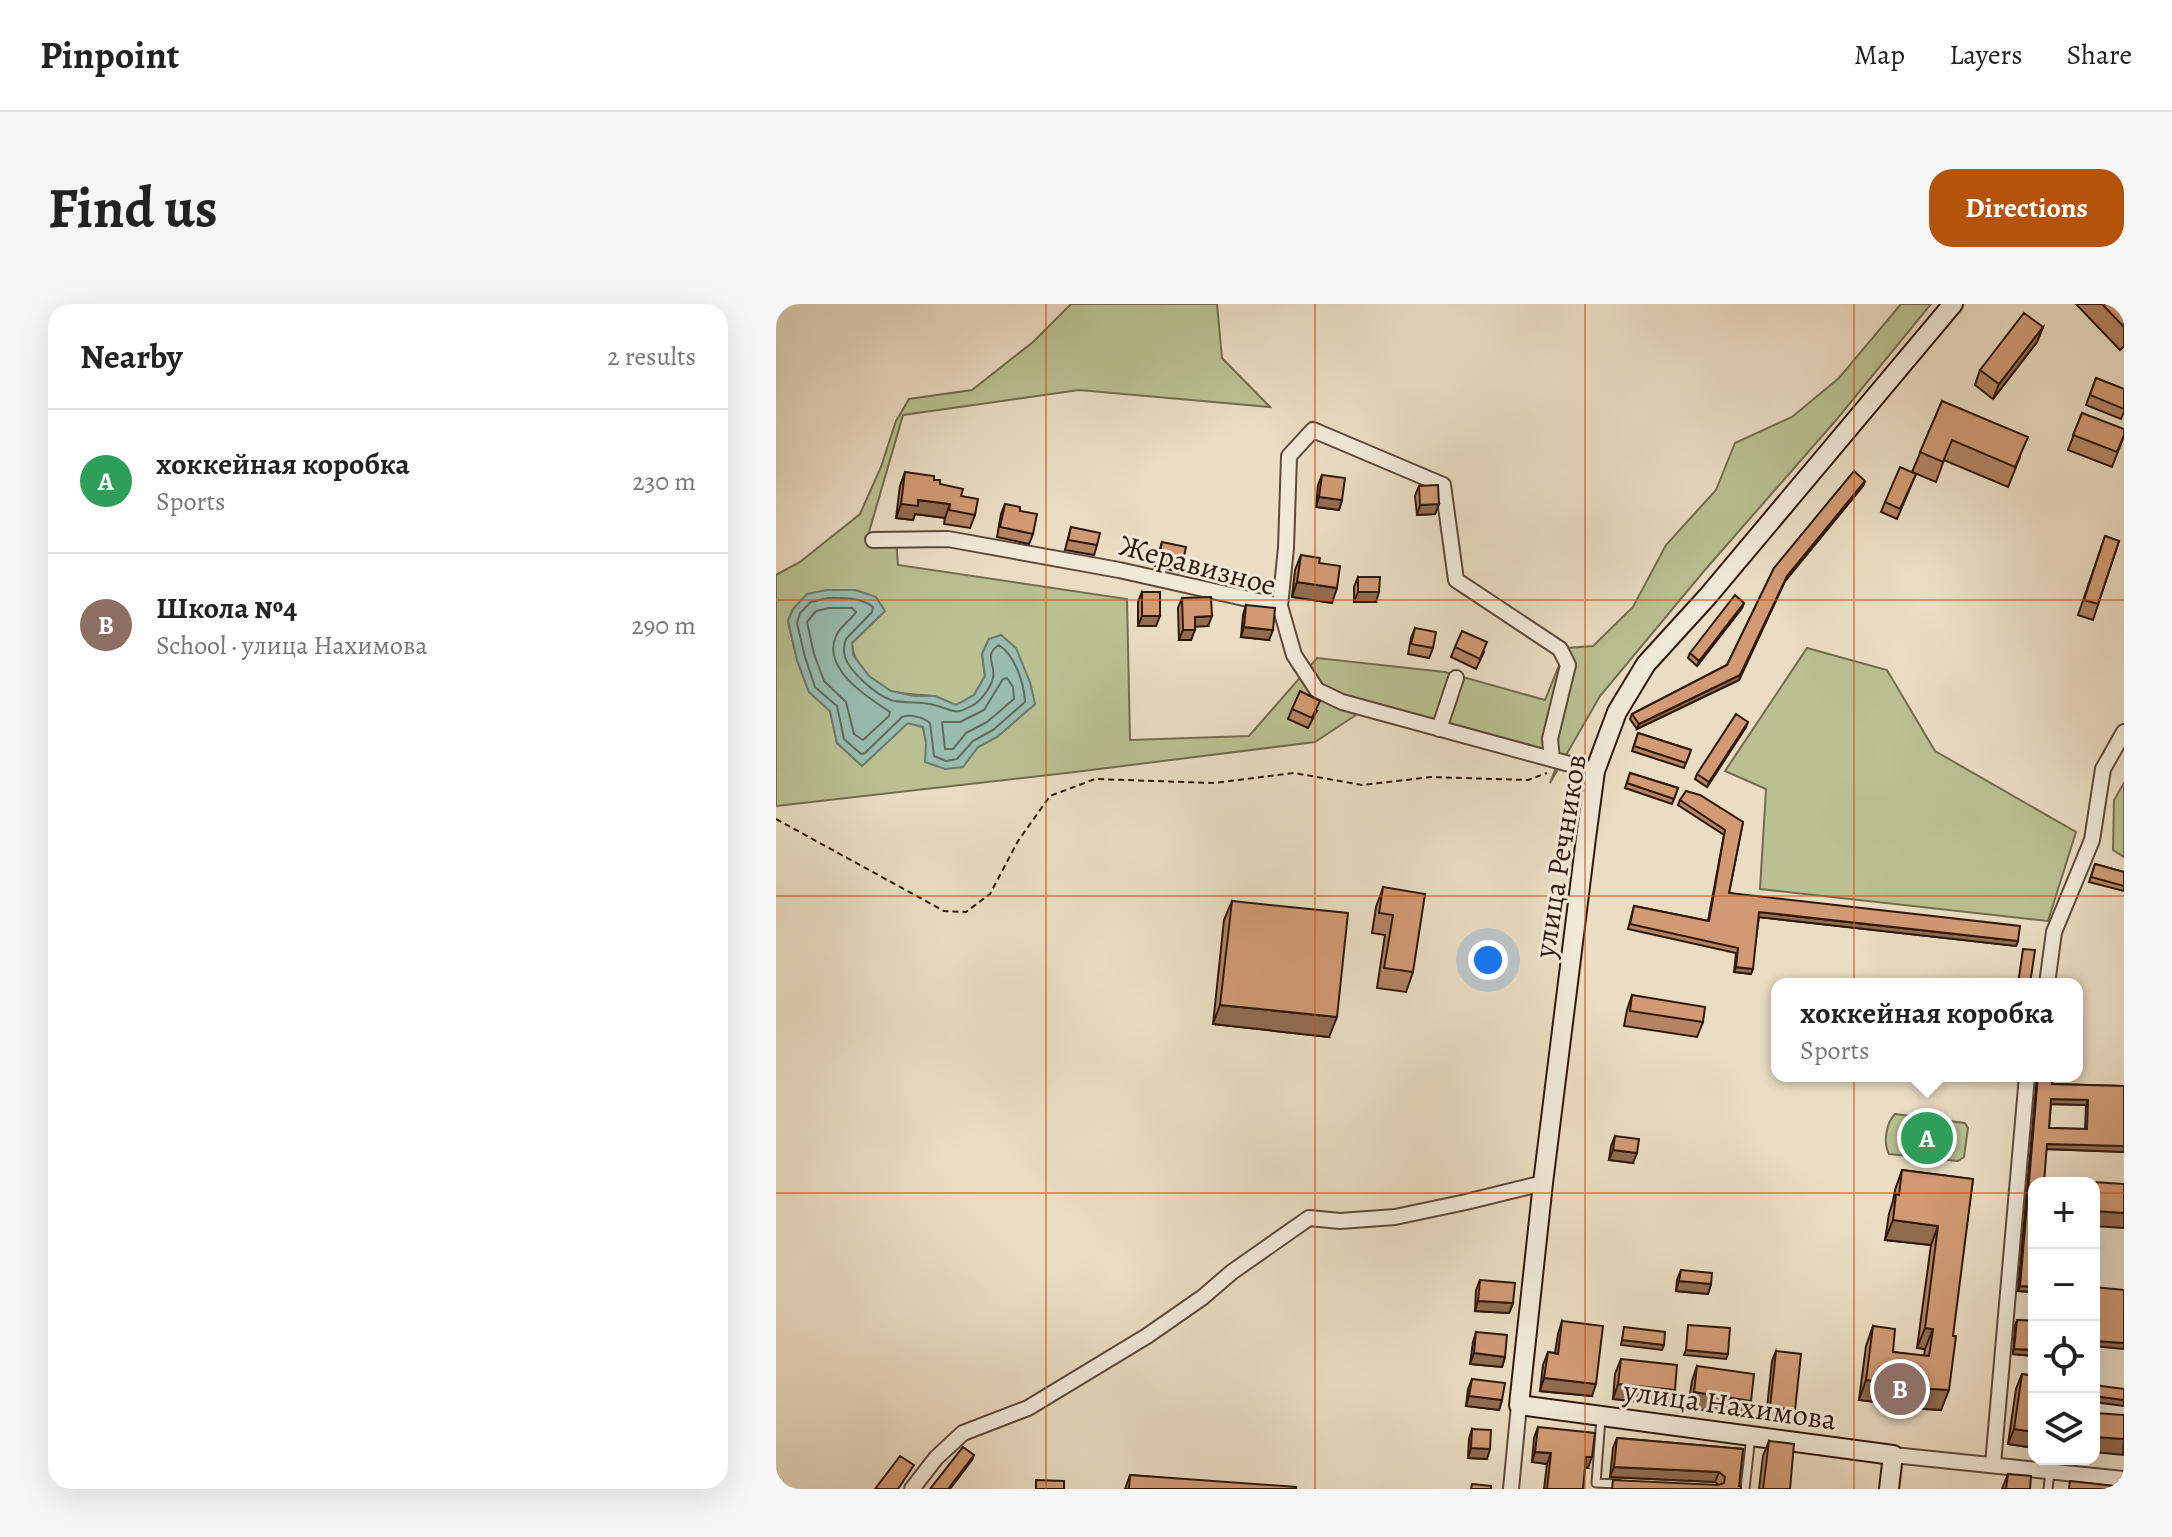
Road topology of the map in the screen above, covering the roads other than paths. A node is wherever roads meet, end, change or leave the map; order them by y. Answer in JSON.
{"nodes":[{"id":1,"x":1953,"y":304,"type":"edge"},
{"id":2,"x":873,"y":540,"type":"dead end"},
{"id":3,"x":1280,"y":606,"type":"junction"},
{"id":4,"x":1456,"y":678,"type":"dead end"},
{"id":5,"x":1439,"y":729,"type":"junction"},
{"id":6,"x":2124,"y":732,"type":"edge"},
{"id":7,"x":1552,"y":759,"type":"junction"},
{"id":8,"x":1595,"y":771,"type":"junction"},
{"id":9,"x":2048,"y":978,"type":"edge"},
{"id":10,"x":2026,"y":1082,"type":"edge"},
{"id":11,"x":1543,"y":1183,"type":"junction"},
{"id":12,"x":1519,"y":1405,"type":"junction"},
{"id":13,"x":1601,"y":1416,"type":"junction"},
{"id":14,"x":1751,"y":1436,"type":"junction"},
{"id":15,"x":1893,"y":1455,"type":"junction"},
{"id":16,"x":1993,"y":1464,"type":"junction"},
{"id":17,"x":2050,"y":1471,"type":"junction"},
{"id":18,"x":2124,"y":1479,"type":"edge"},
{"id":19,"x":1626,"y":1485,"type":"edge"},
{"id":20,"x":912,"y":1489,"type":"edge"},
{"id":21,"x":1511,"y":1489,"type":"edge"},
{"id":22,"x":1745,"y":1489,"type":"edge"},
{"id":23,"x":1889,"y":1489,"type":"edge"},
{"id":24,"x":2048,"y":1489,"type":"edge"}],
"edges":[{"from":1,"to":8,"type":"street","name":"улица Речников"},
{"from":2,"to":3,"type":"street","name":"Жеравизное"},
{"from":3,"to":5,"type":"street","name":"Жеравизное"},
{"from":3,"to":7,"type":"street"},
{"from":4,"to":5,"type":"street"},
{"from":5,"to":7,"type":"street","name":"Жеравизное"},
{"from":6,"to":9,"type":"street"},
{"from":7,"to":8,"type":"street","name":"Жеравизное"},
{"from":8,"to":11,"type":"street","name":"улица Речников"},
{"from":10,"to":16,"type":"street"},
{"from":11,"to":12,"type":"street","name":"улица Речников"},
{"from":11,"to":20,"type":"street"},
{"from":12,"to":13,"type":"street","name":"улица Нахимова"},
{"from":12,"to":21,"type":"street","name":"улица Речников"},
{"from":13,"to":14,"type":"street","name":"улица Нахимова"},
{"from":13,"to":19,"type":"lane"},
{"from":14,"to":15,"type":"street","name":"улица Нахимова"},
{"from":14,"to":22,"type":"lane"},
{"from":15,"to":16,"type":"street","name":"улица Нахимова"},
{"from":15,"to":23,"type":"street"},
{"from":16,"to":17,"type":"street","name":"улица Нахимова"},
{"from":17,"to":18,"type":"street","name":"улица Нахимова"},
{"from":17,"to":24,"type":"lane"}]}
